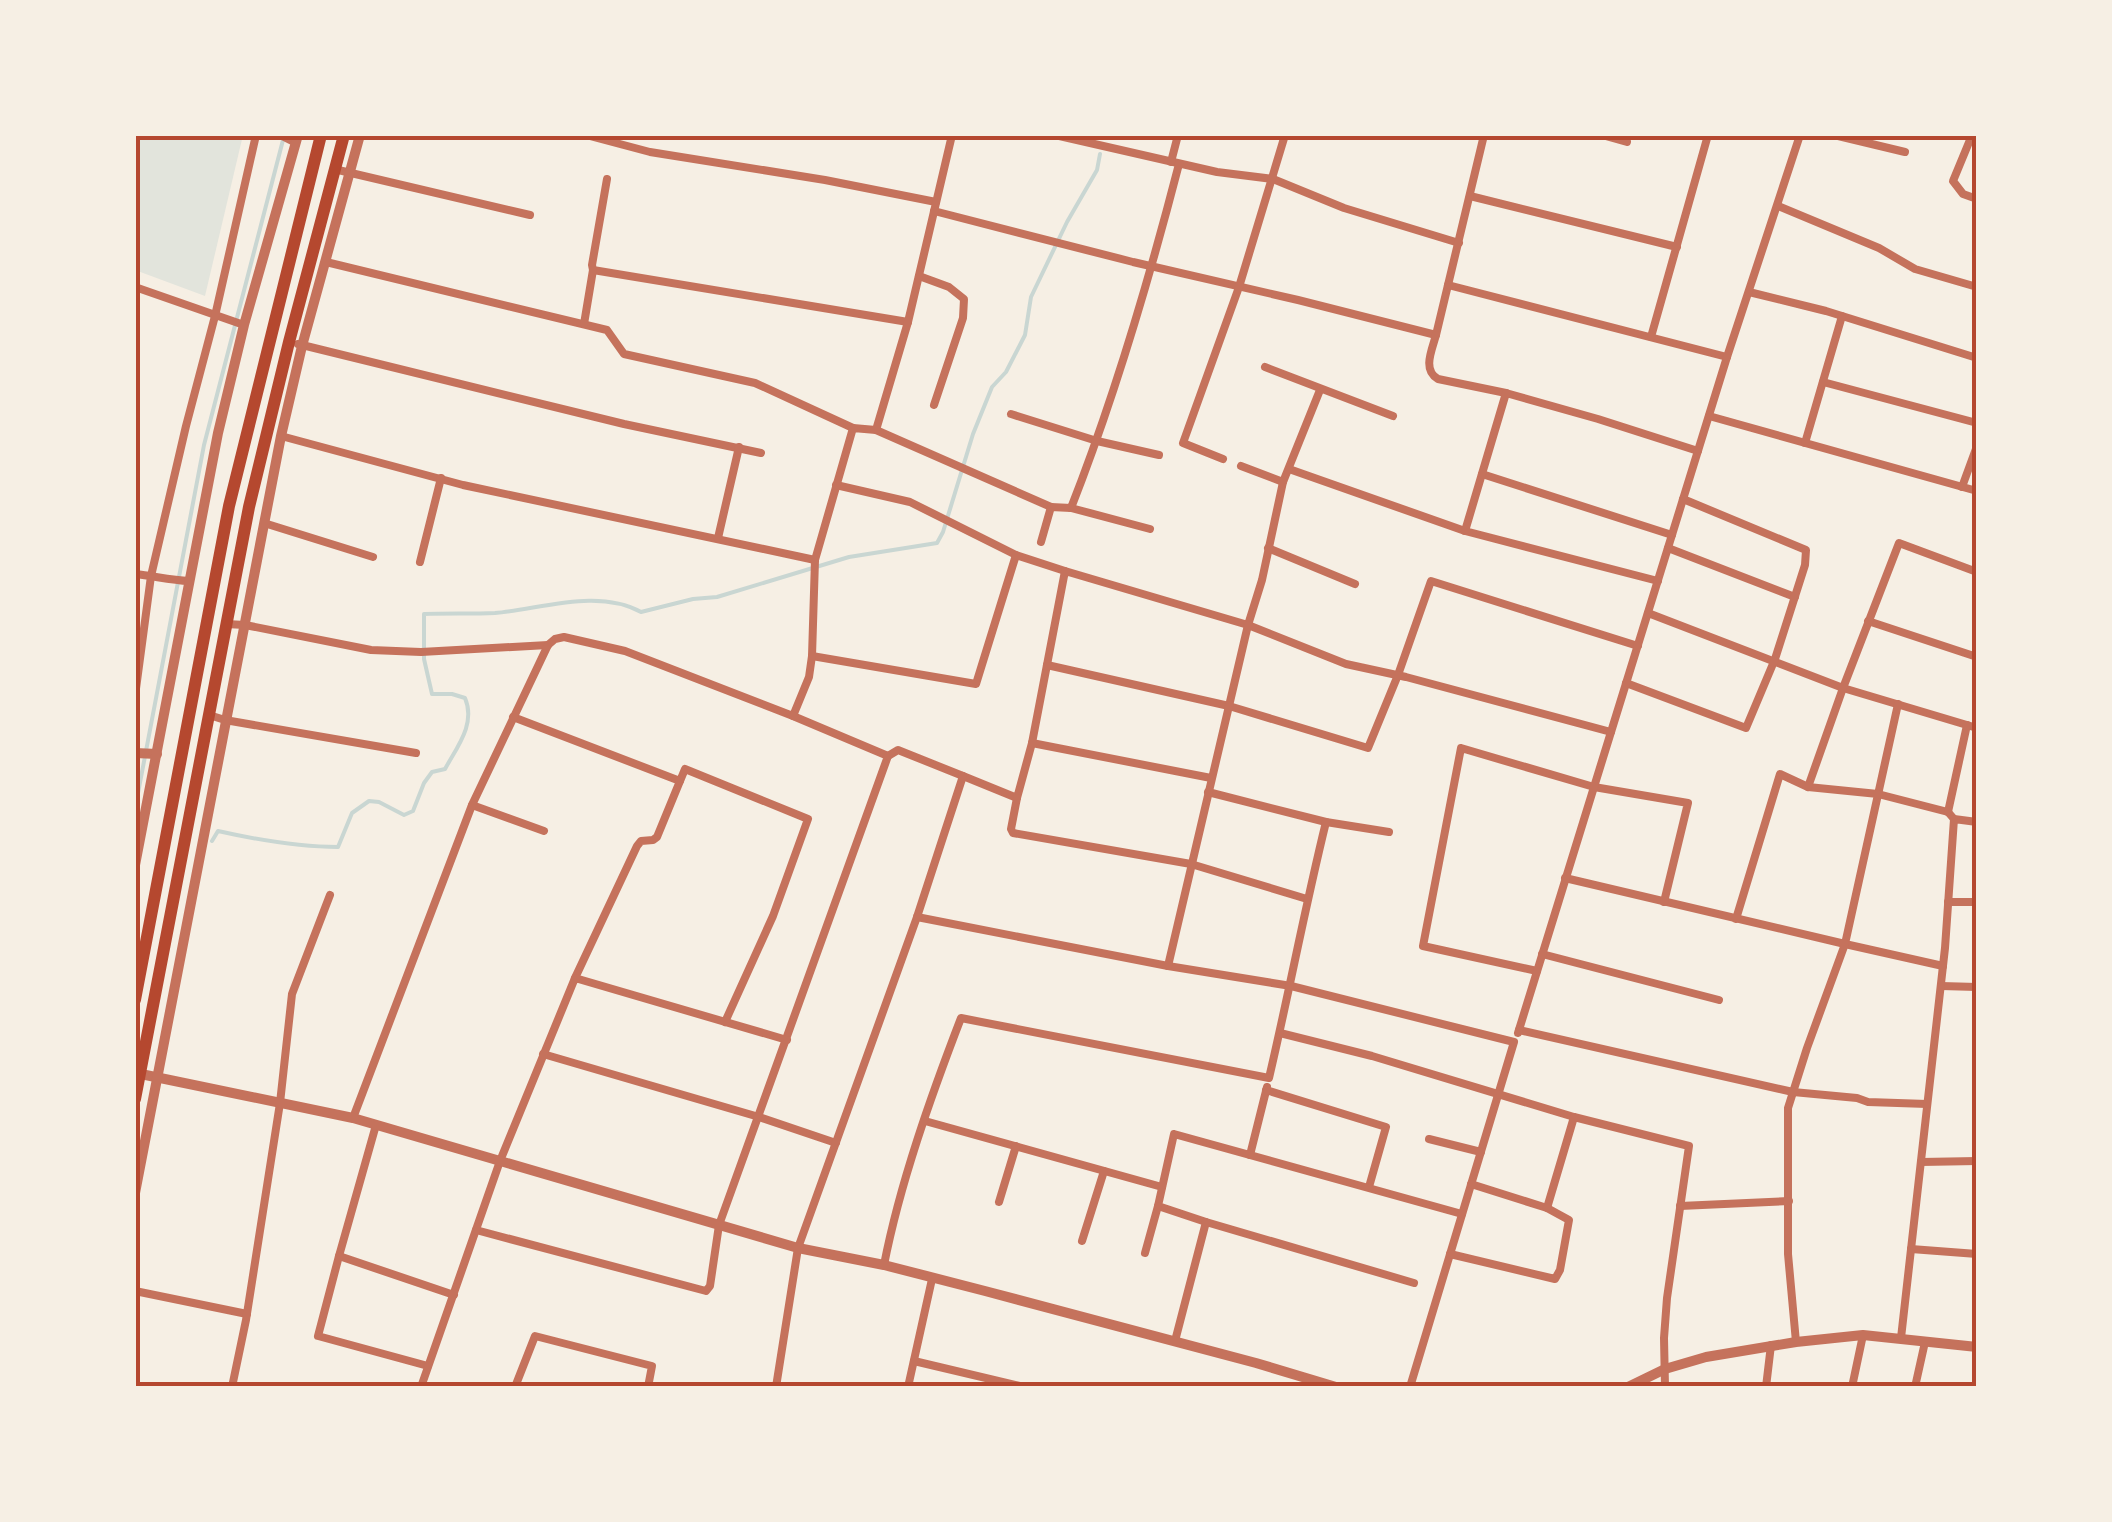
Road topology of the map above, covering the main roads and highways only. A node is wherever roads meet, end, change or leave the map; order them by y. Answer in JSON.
{"nodes":[{"id":1,"x":321,"y":135,"type":"edge"},
{"id":2,"x":344,"y":135,"type":"edge"},
{"id":3,"x":135,"y":1000,"type":"edge"},
{"id":4,"x":137,"y":1074,"type":"edge"},
{"id":5,"x":135,"y":1099,"type":"edge"}],
"edges":[{"from":1,"to":3,"type":"highway"},
{"from":2,"to":4,"type":"highway"},
{"from":4,"to":5,"type":"highway"}]}
